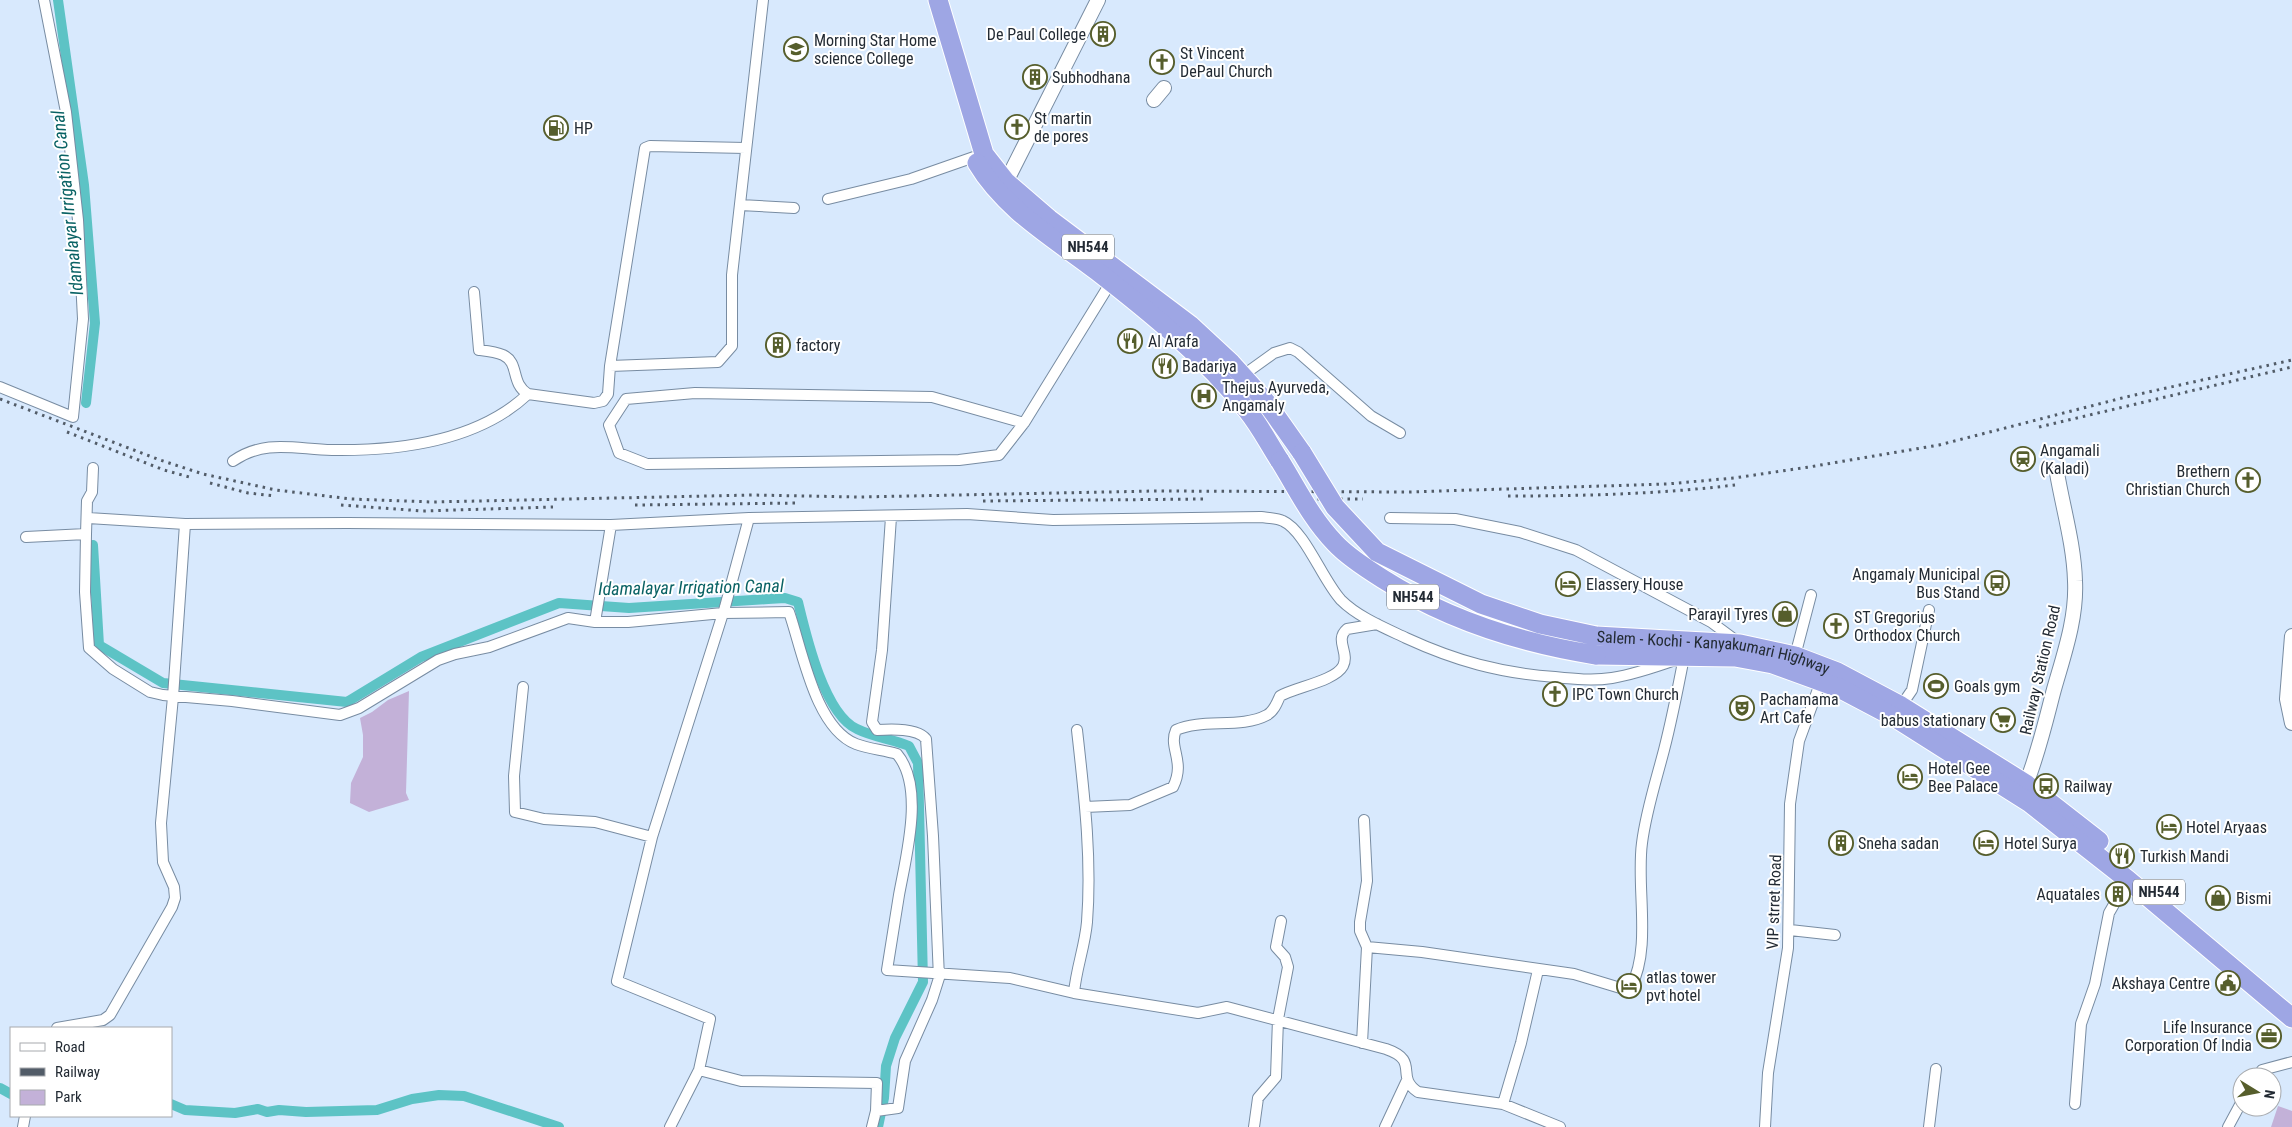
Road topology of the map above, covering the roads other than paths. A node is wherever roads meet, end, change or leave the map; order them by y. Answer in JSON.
{"nodes":[{"id":1,"x":44,"y":0,"type":"edge"},
{"id":2,"x":763,"y":0,"type":"edge"},
{"id":3,"x":924,"y":0,"type":"edge"},
{"id":4,"x":938,"y":0,"type":"edge"},
{"id":5,"x":1098,"y":0,"type":"edge"},
{"id":6,"x":1164,"y":88,"type":"dead end"},
{"id":7,"x":1154,"y":100,"type":"dead end"},
{"id":8,"x":746,"y":148,"type":"junction"},
{"id":9,"x":974,"y":156,"type":"junction"},
{"id":10,"x":1000,"y":185,"type":"junction"},
{"id":11,"x":828,"y":199,"type":"dead end"},
{"id":12,"x":740,"y":205,"type":"junction"},
{"id":13,"x":794,"y":208,"type":"dead end"},
{"id":14,"x":1111,"y":282,"type":"junction"},
{"id":15,"x":474,"y":292,"type":"dead end"},
{"id":16,"x":610,"y":366,"type":"junction"},
{"id":17,"x":1242,"y":376,"type":"junction"},
{"id":18,"x":0,"y":387,"type":"edge"},
{"id":19,"x":528,"y":394,"type":"junction"},
{"id":20,"x":1266,"y":402,"type":"junction"},
{"id":21,"x":1248,"y":411,"type":"junction"},
{"id":22,"x":1024,"y":423,"type":"junction"},
{"id":23,"x":1400,"y":433,"type":"dead end"},
{"id":24,"x":233,"y":461,"type":"dead end"},
{"id":25,"x":93,"y":468,"type":"dead end"},
{"id":26,"x":2057,"y":473,"type":"dead end"},
{"id":27,"x":891,"y":517,"type":"junction"},
{"id":28,"x":88,"y":518,"type":"junction"},
{"id":29,"x":749,"y":518,"type":"junction"},
{"id":30,"x":1390,"y":518,"type":"dead end"},
{"id":31,"x":185,"y":524,"type":"junction"},
{"id":32,"x":610,"y":525,"type":"junction"},
{"id":33,"x":86,"y":534,"type":"junction"},
{"id":34,"x":26,"y":537,"type":"dead end"},
{"id":35,"x":1811,"y":595,"type":"dead end"},
{"id":36,"x":724,"y":610,"type":"junction"},
{"id":37,"x":1929,"y":610,"type":"dead end"},
{"id":38,"x":595,"y":622,"type":"junction"},
{"id":39,"x":1377,"y":624,"type":"junction"},
{"id":40,"x":2292,"y":636,"type":"edge"},
{"id":41,"x":1740,"y":644,"type":"junction"},
{"id":42,"x":1795,"y":656,"type":"junction"},
{"id":43,"x":1684,"y":657,"type":"junction"},
{"id":44,"x":1821,"y":681,"type":"junction"},
{"id":45,"x":522,"y":687,"type":"dead end"},
{"id":46,"x":173,"y":697,"type":"junction"},
{"id":47,"x":1898,"y":711,"type":"junction"},
{"id":48,"x":2292,"y":723,"type":"edge"},
{"id":49,"x":1077,"y":730,"type":"dead end"},
{"id":50,"x":2026,"y":784,"type":"junction"},
{"id":51,"x":1085,"y":807,"type":"junction"},
{"id":52,"x":1364,"y":820,"type":"dead end"},
{"id":53,"x":652,"y":837,"type":"junction"},
{"id":54,"x":2128,"y":880,"type":"junction"},
{"id":55,"x":1281,"y":921,"type":"dead end"},
{"id":56,"x":1790,"y":930,"type":"junction"},
{"id":57,"x":1835,"y":935,"type":"dead end"},
{"id":58,"x":1367,"y":946,"type":"junction"},
{"id":59,"x":1538,"y":970,"type":"junction"},
{"id":60,"x":938,"y":974,"type":"junction"},
{"id":61,"x":1074,"y":993,"type":"junction"},
{"id":62,"x":2292,"y":1002,"type":"edge"},
{"id":63,"x":2292,"y":1018,"type":"edge"},
{"id":64,"x":1278,"y":1019,"type":"junction"},
{"id":65,"x":63,"y":1027,"type":"edge"},
{"id":66,"x":1362,"y":1043,"type":"junction"},
{"id":67,"x":2292,"y":1062,"type":"edge"},
{"id":68,"x":2273,"y":1067,"type":"edge"},
{"id":69,"x":1936,"y":1069,"type":"dead end"},
{"id":70,"x":698,"y":1070,"type":"junction"},
{"id":71,"x":1407,"y":1080,"type":"junction"},
{"id":72,"x":1503,"y":1104,"type":"junction"},
{"id":73,"x":2075,"y":1104,"type":"dead end"},
{"id":74,"x":883,"y":1110,"type":"junction"},
{"id":75,"x":670,"y":1127,"type":"edge"},
{"id":76,"x":872,"y":1127,"type":"edge"},
{"id":77,"x":1254,"y":1127,"type":"edge"},
{"id":78,"x":1385,"y":1127,"type":"edge"},
{"id":79,"x":1560,"y":1127,"type":"edge"},
{"id":80,"x":1765,"y":1127,"type":"edge"},
{"id":81,"x":1929,"y":1127,"type":"edge"}],
"edges":[{"from":1,"to":18,"type":"street"},
{"from":2,"to":8,"type":"street"},
{"from":3,"to":9,"type":"highway","name":"Salem - Kochi - Kanyakumari Highway","number":"NH544"},
{"from":4,"to":10,"type":"highway","name":"Salem - Kochi - Kanyakumari Highway","number":"NH544"},
{"from":5,"to":10,"type":"street"},
{"from":6,"to":7,"type":"street"},
{"from":8,"to":12,"type":"street"},
{"from":8,"to":16,"type":"street"},
{"from":9,"to":10,"type":"highway","name":"Salem - Kochi - Kanyakumari Highway","number":"NH544"},
{"from":9,"to":11,"type":"street"},
{"from":10,"to":14,"type":"highway","name":"Salem - Kochi - Kanyakumari Highway","number":"NH544"},
{"from":10,"to":17,"type":"highway","name":"Salem - Kochi - Kanyakumari Highway","number":"NH544"},
{"from":12,"to":13,"type":"street"},
{"from":12,"to":16,"type":"street"},
{"from":14,"to":21,"type":"highway","name":"Salem - Kochi - Kanyakumari Highway","number":"NH544"},
{"from":14,"to":22,"type":"street"},
{"from":15,"to":19,"type":"street"},
{"from":16,"to":19,"type":"street"},
{"from":17,"to":20,"type":"highway","name":"Salem - Kochi - Kanyakumari Highway","number":"NH544"},
{"from":17,"to":23,"type":"street"},
{"from":19,"to":24,"type":"street"},
{"from":20,"to":21,"type":"highway"},
{"from":20,"to":41,"type":"highway","name":"Salem - Kochi - Kanyakumari Highway","number":"NH544","bridge":true},
{"from":21,"to":43,"type":"highway","name":"Salem - Kochi - Kanyakumari Highway","number":"NH544","bridge":true},
{"from":22,"to":22,"type":"street"},
{"from":25,"to":28,"type":"street"},
{"from":26,"to":50,"type":"street","name":"Railway Station Road"},
{"from":27,"to":29,"type":"street"},
{"from":27,"to":39,"type":"street"},
{"from":27,"to":60,"type":"street"},
{"from":28,"to":31,"type":"street"},
{"from":28,"to":33,"type":"street"},
{"from":29,"to":32,"type":"street"},
{"from":29,"to":36,"type":"street"},
{"from":30,"to":41,"type":"street"},
{"from":31,"to":32,"type":"street"},
{"from":31,"to":46,"type":"street"},
{"from":32,"to":38,"type":"street"},
{"from":33,"to":34,"type":"street"},
{"from":33,"to":46,"type":"street"},
{"from":35,"to":42,"type":"street"},
{"from":36,"to":38,"type":"street"},
{"from":36,"to":53,"type":"street"},
{"from":36,"to":60,"type":"street"},
{"from":37,"to":47,"type":"street"},
{"from":38,"to":46,"type":"street"},
{"from":39,"to":43,"type":"street"},
{"from":39,"to":51,"type":"street"},
{"from":40,"to":48,"type":"street"},
{"from":41,"to":42,"type":"highway","name":"Salem - Kochi - Kanyakumari Highway","number":"NH544"},
{"from":42,"to":47,"type":"highway","name":"Salem - Kochi - Kanyakumari Highway","number":"NH544"},
{"from":43,"to":44,"type":"highway","name":"Salem - Kochi - Kanyakumari Highway","number":"NH544"},
{"from":43,"to":59,"type":"street"},
{"from":44,"to":47,"type":"highway","name":"Salem - Kochi - Kanyakumari Highway","number":"NH544"},
{"from":44,"to":56,"type":"street","name":"VIP strret Road"},
{"from":45,"to":53,"type":"street"},
{"from":46,"to":65,"type":"street"},
{"from":47,"to":50,"type":"highway","name":"Salem - Kochi - Kanyakumari Highway","number":"NH544"},
{"from":47,"to":54,"type":"highway","name":"Salem - Kochi - Kanyakumari Highway","number":"NH544"},
{"from":49,"to":51,"type":"street"},
{"from":50,"to":62,"type":"highway","name":"Salem - Kochi - Kanyakumari Highway","number":"NH544"},
{"from":51,"to":61,"type":"street"},
{"from":52,"to":58,"type":"street"},
{"from":53,"to":70,"type":"street"},
{"from":54,"to":63,"type":"highway","name":"Salem - Kochi - Kanyakumari Highway","number":"NH544"},
{"from":54,"to":73,"type":"street"},
{"from":55,"to":64,"type":"street"},
{"from":56,"to":57,"type":"street"},
{"from":56,"to":80,"type":"street","name":"VIP strret Road"},
{"from":58,"to":59,"type":"street"},
{"from":58,"to":66,"type":"street"},
{"from":59,"to":72,"type":"street"},
{"from":60,"to":61,"type":"street"},
{"from":60,"to":74,"type":"street"},
{"from":61,"to":64,"type":"street"},
{"from":64,"to":66,"type":"street"},
{"from":64,"to":77,"type":"street"},
{"from":66,"to":71,"type":"street"},
{"from":67,"to":68,"type":"street"},
{"from":69,"to":81,"type":"street"},
{"from":70,"to":74,"type":"street"},
{"from":70,"to":75,"type":"street"},
{"from":71,"to":72,"type":"street"},
{"from":71,"to":78,"type":"street"},
{"from":72,"to":79,"type":"street"},
{"from":74,"to":76,"type":"street"}]}
